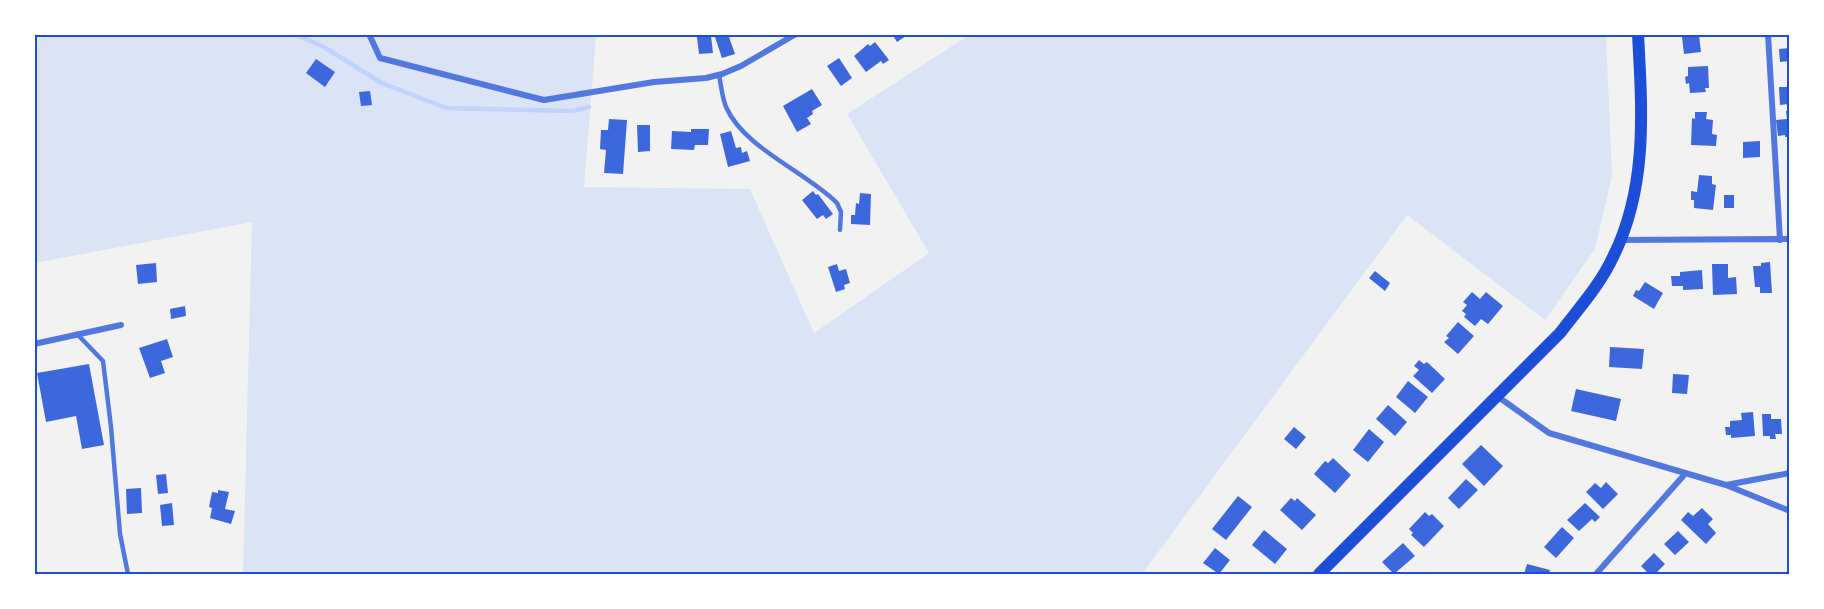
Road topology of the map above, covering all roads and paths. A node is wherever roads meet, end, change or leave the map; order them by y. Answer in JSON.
{"nodes":[{"id":1,"x":369,"y":34,"type":"edge"},
{"id":2,"x":796,"y":34,"type":"edge"},
{"id":3,"x":1638,"y":34,"type":"edge"},
{"id":4,"x":1768,"y":34,"type":"edge"},
{"id":5,"x":719,"y":75,"type":"junction"},
{"id":6,"x":840,"y":230,"type":"dead end"},
{"id":7,"x":1790,"y":239,"type":"edge"},
{"id":8,"x":1621,"y":240,"type":"junction"},
{"id":9,"x":1780,"y":240,"type":"junction"},
{"id":10,"x":121,"y":325,"type":"dead end"},
{"id":11,"x":77,"y":334,"type":"junction"},
{"id":12,"x":34,"y":344,"type":"edge"},
{"id":13,"x":1497,"y":396,"type":"junction"},
{"id":14,"x":1790,"y":473,"type":"edge"},
{"id":15,"x":1685,"y":474,"type":"junction"},
{"id":16,"x":1726,"y":485,"type":"junction"},
{"id":17,"x":1790,"y":511,"type":"edge"},
{"id":18,"x":128,"y":574,"type":"edge"},
{"id":19,"x":1319,"y":574,"type":"edge"},
{"id":20,"x":1596,"y":574,"type":"edge"}],
"edges":[{"from":1,"to":5,"type":"street"},
{"from":2,"to":5,"type":"street"},
{"from":3,"to":8,"type":"main road"},
{"from":4,"to":9,"type":"street"},
{"from":5,"to":6,"type":"lane"},
{"from":7,"to":9,"type":"street"},
{"from":8,"to":9,"type":"street"},
{"from":8,"to":13,"type":"main road"},
{"from":10,"to":11,"type":"street"},
{"from":11,"to":12,"type":"street"},
{"from":11,"to":18,"type":"lane"},
{"from":13,"to":15,"type":"street"},
{"from":13,"to":19,"type":"main road"},
{"from":14,"to":16,"type":"street"},
{"from":15,"to":16,"type":"street"},
{"from":15,"to":20,"type":"street"},
{"from":16,"to":17,"type":"street"}]}
